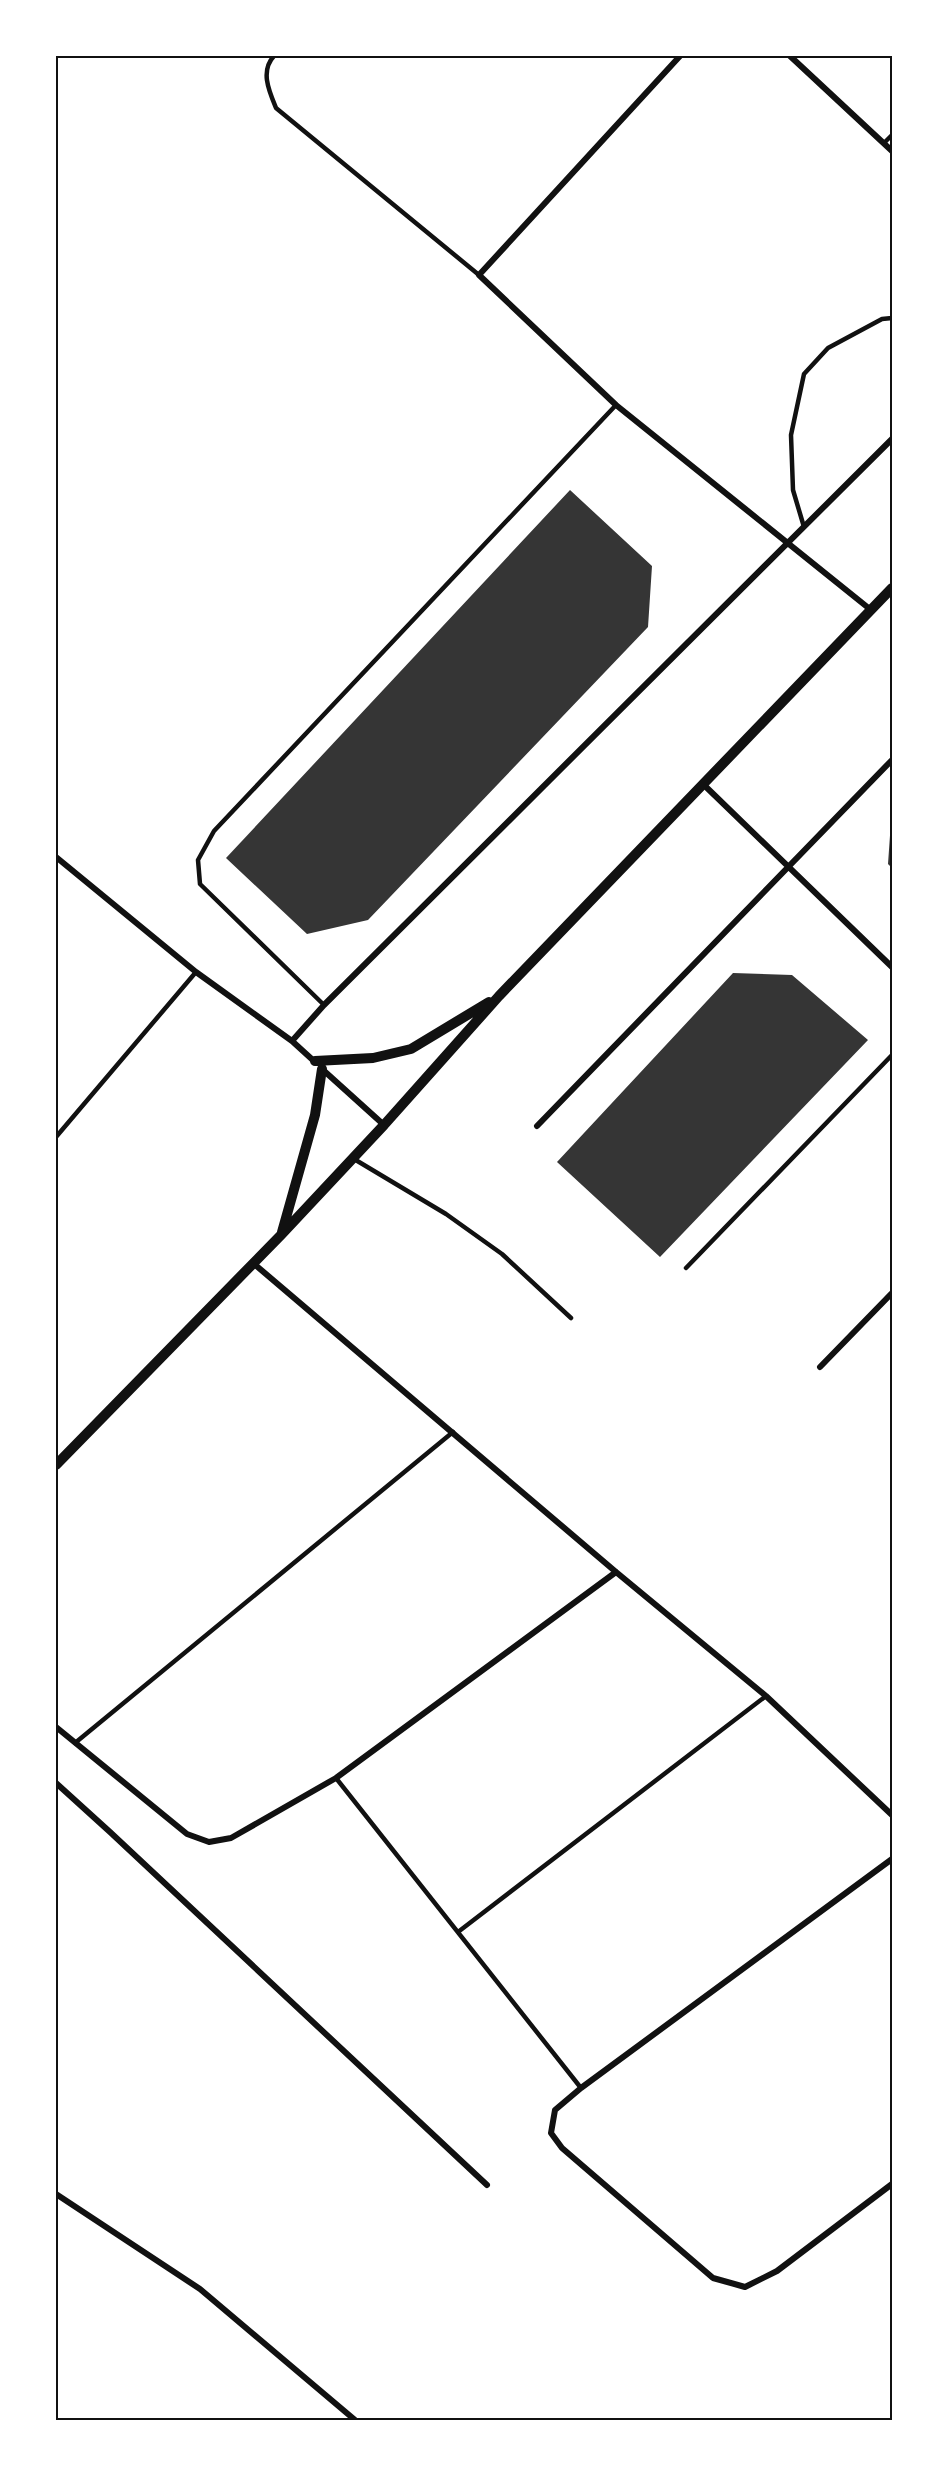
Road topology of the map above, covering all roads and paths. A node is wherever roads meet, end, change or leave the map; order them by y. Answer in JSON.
{"nodes":[{"id":1,"x":274,"y":56,"type":"edge"},
{"id":2,"x":680,"y":56,"type":"edge"},
{"id":3,"x":790,"y":56,"type":"edge"},
{"id":4,"x":892,"y":135,"type":"edge"},
{"id":5,"x":884,"y":143,"type":"junction"},
{"id":6,"x":892,"y":151,"type":"edge"},
{"id":7,"x":479,"y":274,"type":"junction"},
{"id":8,"x":892,"y":318,"type":"edge"},
{"id":9,"x":616,"y":405,"type":"junction"},
{"id":10,"x":892,"y":439,"type":"edge"},
{"id":11,"x":804,"y":527,"type":"junction"},
{"id":12,"x":788,"y":544,"type":"junction"},
{"id":13,"x":892,"y":588,"type":"edge"},
{"id":14,"x":871,"y":610,"type":"junction"},
{"id":15,"x":892,"y":760,"type":"edge"},
{"id":16,"x":704,"y":785,"type":"junction"},
{"id":17,"x":56,"y":857,"type":"edge"},
{"id":18,"x":789,"y":867,"type":"junction"},
{"id":19,"x":892,"y":967,"type":"edge"},
{"id":20,"x":196,"y":972,"type":"junction"},
{"id":21,"x":499,"y":996,"type":"junction"},
{"id":22,"x":324,"y":1005,"type":"junction"},
{"id":23,"x":292,"y":1041,"type":"junction"},
{"id":24,"x":892,"y":1056,"type":"edge"},
{"id":25,"x":318,"y":1065,"type":"junction"},
{"id":26,"x":384,"y":1125,"type":"junction"},
{"id":27,"x":537,"y":1126,"type":"dead end"},
{"id":28,"x":56,"y":1137,"type":"edge"},
{"id":29,"x":353,"y":1159,"type":"junction"},
{"id":30,"x":281,"y":1235,"type":"junction"},
{"id":31,"x":252,"y":1262,"type":"junction"},
{"id":32,"x":686,"y":1268,"type":"dead end"},
{"id":33,"x":892,"y":1293,"type":"edge"},
{"id":34,"x":571,"y":1318,"type":"dead end"},
{"id":35,"x":820,"y":1367,"type":"dead end"},
{"id":36,"x":453,"y":1432,"type":"junction"},
{"id":37,"x":56,"y":1465,"type":"edge"},
{"id":38,"x":616,"y":1572,"type":"junction"},
{"id":39,"x":766,"y":1696,"type":"junction"},
{"id":40,"x":56,"y":1727,"type":"edge"},
{"id":41,"x":75,"y":1743,"type":"junction"},
{"id":42,"x":336,"y":1778,"type":"junction"},
{"id":43,"x":56,"y":1783,"type":"edge"},
{"id":44,"x":892,"y":1815,"type":"edge"},
{"id":45,"x":892,"y":1859,"type":"edge"},
{"id":46,"x":458,"y":1932,"type":"junction"},
{"id":47,"x":581,"y":2088,"type":"junction"},
{"id":48,"x":892,"y":2184,"type":"edge"},
{"id":49,"x":487,"y":2185,"type":"dead end"},
{"id":50,"x":56,"y":2194,"type":"edge"},
{"id":51,"x":355,"y":2421,"type":"edge"}],
"edges":[{"from":1,"to":7,"type":"lane"},
{"from":2,"to":7,"type":"street"},
{"from":3,"to":5,"type":"street"},
{"from":4,"to":5,"type":"lane"},
{"from":5,"to":6,"type":"street"},
{"from":7,"to":9,"type":"street"},
{"from":8,"to":11,"type":"lane"},
{"from":9,"to":12,"type":"street"},
{"from":9,"to":22,"type":"lane"},
{"from":10,"to":11,"type":"street"},
{"from":11,"to":12,"type":"street"},
{"from":12,"to":14,"type":"street"},
{"from":12,"to":22,"type":"street"},
{"from":13,"to":14,"type":"street"},
{"from":14,"to":16,"type":"street"},
{"from":15,"to":18,"type":"street"},
{"from":16,"to":18,"type":"street"},
{"from":16,"to":21,"type":"street"},
{"from":17,"to":20,"type":"street"},
{"from":18,"to":19,"type":"street"},
{"from":18,"to":27,"type":"street"},
{"from":20,"to":23,"type":"street"},
{"from":20,"to":28,"type":"lane"},
{"from":21,"to":25,"type":"street"},
{"from":21,"to":26,"type":"street"},
{"from":22,"to":23,"type":"street"},
{"from":23,"to":25,"type":"street"},
{"from":24,"to":32,"type":"lane"},
{"from":25,"to":26,"type":"street"},
{"from":25,"to":30,"type":"street"},
{"from":26,"to":29,"type":"street"},
{"from":29,"to":30,"type":"street"},
{"from":29,"to":34,"type":"lane"},
{"from":30,"to":31,"type":"street"},
{"from":31,"to":36,"type":"street"},
{"from":31,"to":37,"type":"street"},
{"from":33,"to":35,"type":"street"},
{"from":36,"to":38,"type":"street"},
{"from":36,"to":41,"type":"lane"},
{"from":38,"to":39,"type":"street"},
{"from":38,"to":42,"type":"street"},
{"from":39,"to":44,"type":"street"},
{"from":39,"to":46,"type":"lane"},
{"from":40,"to":41,"type":"street"},
{"from":41,"to":42,"type":"street"},
{"from":42,"to":46,"type":"lane"},
{"from":43,"to":49,"type":"street"},
{"from":45,"to":47,"type":"street"},
{"from":46,"to":47,"type":"lane"},
{"from":47,"to":48,"type":"street"},
{"from":50,"to":51,"type":"street"}]}
